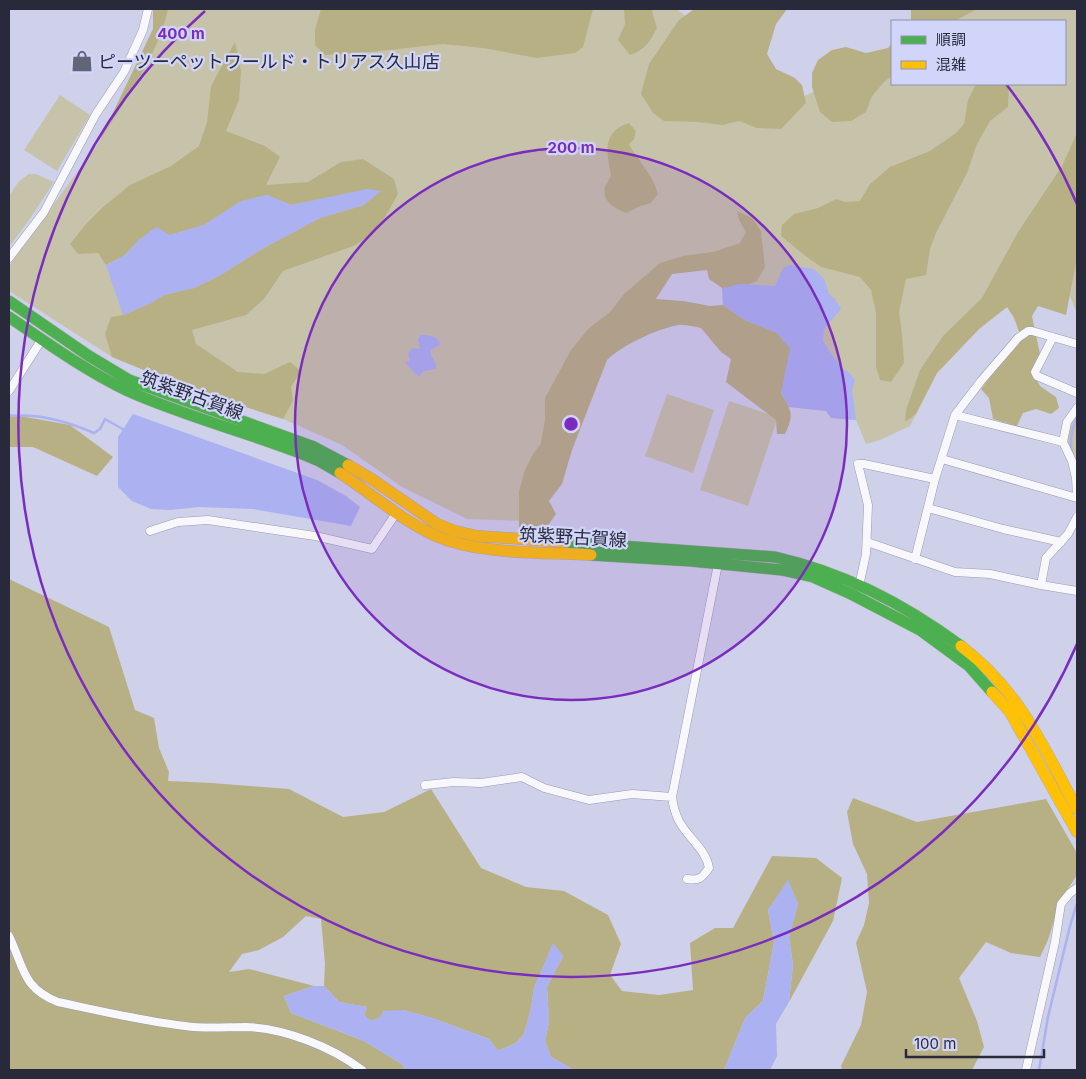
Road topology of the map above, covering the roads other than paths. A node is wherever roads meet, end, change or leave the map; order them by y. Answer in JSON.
{"nodes":[{"id":1,"x":148,"y":9,"type":"edge"},
{"id":2,"x":9,"y":258,"type":"edge"},
{"id":3,"x":9,"y":300,"type":"edge"},
{"id":4,"x":9,"y":317,"type":"edge"},
{"id":5,"x":1053,"y":337,"type":"junction"},
{"id":6,"x":42,"y":340,"type":"junction"},
{"id":7,"x":1077,"y":344,"type":"edge"},
{"id":8,"x":9,"y":392,"type":"edge"},
{"id":9,"x":1077,"y":393,"type":"edge"},
{"id":10,"x":1077,"y":408,"type":"edge"},
{"id":11,"x":955,"y":415,"type":"junction"},
{"id":12,"x":1063,"y":442,"type":"junction"},
{"id":13,"x":942,"y":459,"type":"junction"},
{"id":14,"x":936,"y":479,"type":"junction"},
{"id":15,"x":1077,"y":497,"type":"edge"},
{"id":16,"x":928,"y":508,"type":"junction"},
{"id":17,"x":397,"y":512,"type":"junction"},
{"id":18,"x":1077,"y":517,"type":"edge"},
{"id":19,"x":150,"y":531,"type":"dead end"},
{"id":20,"x":867,"y":542,"type":"junction"},
{"id":21,"x":1061,"y":542,"type":"junction"},
{"id":22,"x":915,"y":559,"type":"junction"},
{"id":23,"x":718,"y":564,"type":"junction"},
{"id":24,"x":1041,"y":585,"type":"junction"},
{"id":25,"x":859,"y":586,"type":"junction"},
{"id":26,"x":1077,"y":591,"type":"edge"},
{"id":27,"x":425,"y":785,"type":"dead end"},
{"id":28,"x":672,"y":797,"type":"junction"},
{"id":29,"x":1077,"y":809,"type":"edge"},
{"id":30,"x":1077,"y":832,"type":"edge"},
{"id":31,"x":687,"y":879,"type":"dead end"},
{"id":32,"x":1077,"y":888,"type":"edge"},
{"id":33,"x":9,"y":936,"type":"edge"},
{"id":34,"x":362,"y":1070,"type":"edge"},
{"id":35,"x":1026,"y":1070,"type":"edge"}],
"edges":[{"from":1,"to":2,"type":"street"},
{"from":3,"to":25,"type":"main road","name":"筑紫野古賀線"},
{"from":4,"to":6,"type":"main road","name":"筑紫野古賀線"},
{"from":5,"to":7,"type":"street"},
{"from":5,"to":9,"type":"street"},
{"from":5,"to":11,"type":"street"},
{"from":6,"to":8,"type":"street"},
{"from":6,"to":17,"type":"main road","name":"筑紫野古賀線"},
{"from":10,"to":12,"type":"street"},
{"from":11,"to":12,"type":"street"},
{"from":11,"to":13,"type":"street"},
{"from":12,"to":15,"type":"street"},
{"from":13,"to":14,"type":"street"},
{"from":13,"to":15,"type":"street"},
{"from":14,"to":16,"type":"street"},
{"from":14,"to":20,"type":"street"},
{"from":16,"to":21,"type":"street"},
{"from":16,"to":22,"type":"street"},
{"from":17,"to":19,"type":"street"},
{"from":17,"to":23,"type":"main road","name":"筑紫野古賀線"},
{"from":18,"to":21,"type":"street"},
{"from":20,"to":22,"type":"street"},
{"from":20,"to":25,"type":"street"},
{"from":21,"to":24,"type":"street"},
{"from":22,"to":24,"type":"street"},
{"from":23,"to":28,"type":"street"},
{"from":23,"to":30,"type":"main road","name":"筑紫野古賀線"},
{"from":24,"to":26,"type":"street"},
{"from":25,"to":29,"type":"main road","name":"筑紫野古賀線"},
{"from":27,"to":28,"type":"street"},
{"from":28,"to":31,"type":"street"},
{"from":32,"to":35,"type":"street"},
{"from":33,"to":34,"type":"street"}]}
